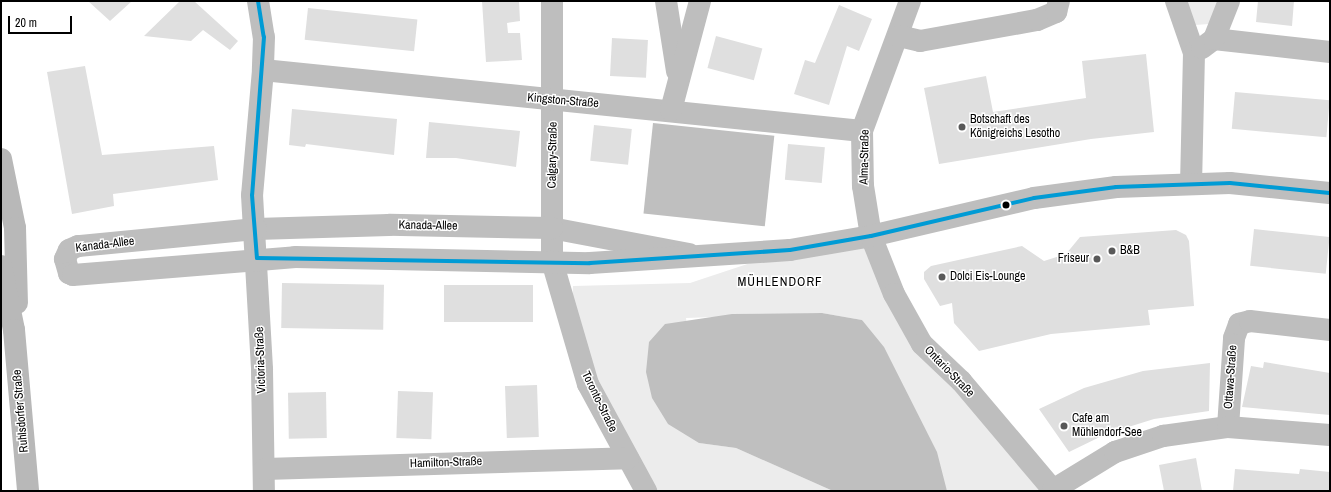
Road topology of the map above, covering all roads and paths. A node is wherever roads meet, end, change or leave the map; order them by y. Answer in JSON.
{"nodes":[{"id":1,"x":258,"y":1,"type":"edge"},
{"id":2,"x":552,"y":1,"type":"edge"},
{"id":3,"x":666,"y":1,"type":"edge"},
{"id":4,"x":700,"y":1,"type":"edge"},
{"id":5,"x":910,"y":1,"type":"edge"},
{"id":6,"x":1059,"y":1,"type":"edge"},
{"id":7,"x":1176,"y":1,"type":"edge"},
{"id":8,"x":1229,"y":1,"type":"edge"},
{"id":9,"x":900,"y":36,"type":"junction"},
{"id":10,"x":1214,"y":40,"type":"junction"},
{"id":11,"x":1330,"y":52,"type":"edge"},
{"id":12,"x":1194,"y":53,"type":"junction"},
{"id":13,"x":263,"y":70,"type":"junction"},
{"id":14,"x":678,"y":78,"type":"junction"},
{"id":15,"x":554,"y":100,"type":"junction"},
{"id":16,"x":671,"y":110,"type":"junction"},
{"id":17,"x":862,"y":131,"type":"junction"},
{"id":18,"x":1,"y":159,"type":"edge"},
{"id":19,"x":1191,"y":183,"type":"junction"},
{"id":20,"x":1330,"y":194,"type":"edge"},
{"id":21,"x":8,"y":228,"type":"edge"},
{"id":22,"x":552,"y":228,"type":"junction"},
{"id":23,"x":256,"y":229,"type":"junction"},
{"id":24,"x":871,"y":236,"type":"junction"},
{"id":25,"x":689,"y":254,"type":"junction"},
{"id":26,"x":256,"y":258,"type":"junction"},
{"id":27,"x":552,"y":261,"type":"junction"},
{"id":28,"x":1,"y":266,"type":"edge"},
{"id":29,"x":14,"y":330,"type":"junction"},
{"id":30,"x":1330,"y":330,"type":"edge"},
{"id":31,"x":1228,"y":427,"type":"junction"},
{"id":32,"x":1330,"y":435,"type":"edge"},
{"id":33,"x":628,"y":458,"type":"junction"},
{"id":34,"x":265,"y":469,"type":"junction"},
{"id":35,"x":28,"y":491,"type":"edge"},
{"id":36,"x":264,"y":491,"type":"edge"},
{"id":37,"x":646,"y":491,"type":"edge"},
{"id":38,"x":1054,"y":491,"type":"edge"}],
"edges":[{"from":1,"to":13,"type":"street","name":"Victoria-Straße"},
{"from":2,"to":15,"type":"street","name":"Calgary-Straße"},
{"from":3,"to":14,"type":"street"},
{"from":4,"to":14,"type":"street"},
{"from":5,"to":9,"type":"street","name":"Alma-Straße"},
{"from":6,"to":9,"type":"street"},
{"from":7,"to":12,"type":"street"},
{"from":8,"to":10,"type":"street"},
{"from":9,"to":17,"type":"street","name":"Alma-Straße"},
{"from":10,"to":11,"type":"street"},
{"from":10,"to":12,"type":"street"},
{"from":12,"to":19,"type":"street"},
{"from":13,"to":15,"type":"street","name":"Kingston-Straße"},
{"from":13,"to":23,"type":"street","name":"Victoria-Straße"},
{"from":14,"to":16,"type":"street"},
{"from":15,"to":16,"type":"street","name":"Kingston-Straße"},
{"from":15,"to":22,"type":"street","name":"Calgary-Straße"},
{"from":16,"to":17,"type":"street","name":"Kingston-Straße"},
{"from":17,"to":24,"type":"street","name":"Alma-Straße"},
{"from":18,"to":21,"type":"main road","name":"Ruhlsdorfer Straße"},
{"from":19,"to":20,"type":"street","name":"Kanada-Allee"},
{"from":19,"to":24,"type":"street","name":"Kanada-Allee"},
{"from":21,"to":29,"type":"main road","name":"Ruhlsdorfer Straße"},
{"from":22,"to":23,"type":"street","name":"Kanada-Allee"},
{"from":22,"to":25,"type":"street","name":"Kanada-Allee"},
{"from":22,"to":27,"type":"street","name":"Calgary-Straße"},
{"from":23,"to":26,"type":"street","name":"Victoria-Straße"},
{"from":23,"to":26,"type":"street","name":"Kanada-Allee"},
{"from":24,"to":25,"type":"street","name":"Kanada-Allee"},
{"from":24,"to":38,"type":"street","name":"Ontario-Straße"},
{"from":25,"to":27,"type":"street","name":"Kanada-Allee"},
{"from":26,"to":27,"type":"street","name":"Kanada-Allee"},
{"from":26,"to":34,"type":"street","name":"Victoria-Straße"},
{"from":27,"to":33,"type":"street","name":"Toronto-Straße"},
{"from":28,"to":29,"type":"main road","name":"Ruhlsdorfer Straße"},
{"from":29,"to":35,"type":"main road","name":"Ruhlsdorfer Straße"},
{"from":30,"to":31,"type":"street","name":"Ottawa-Straße"},
{"from":31,"to":32,"type":"street","name":"Ottawa-Straße"},
{"from":31,"to":38,"type":"street","name":"Ottawa-Straße"},
{"from":33,"to":34,"type":"street","name":"Hamilton-Straße"},
{"from":33,"to":37,"type":"street","name":"Toronto-Straße"},
{"from":34,"to":36,"type":"street","name":"Victoria-Straße"}]}
